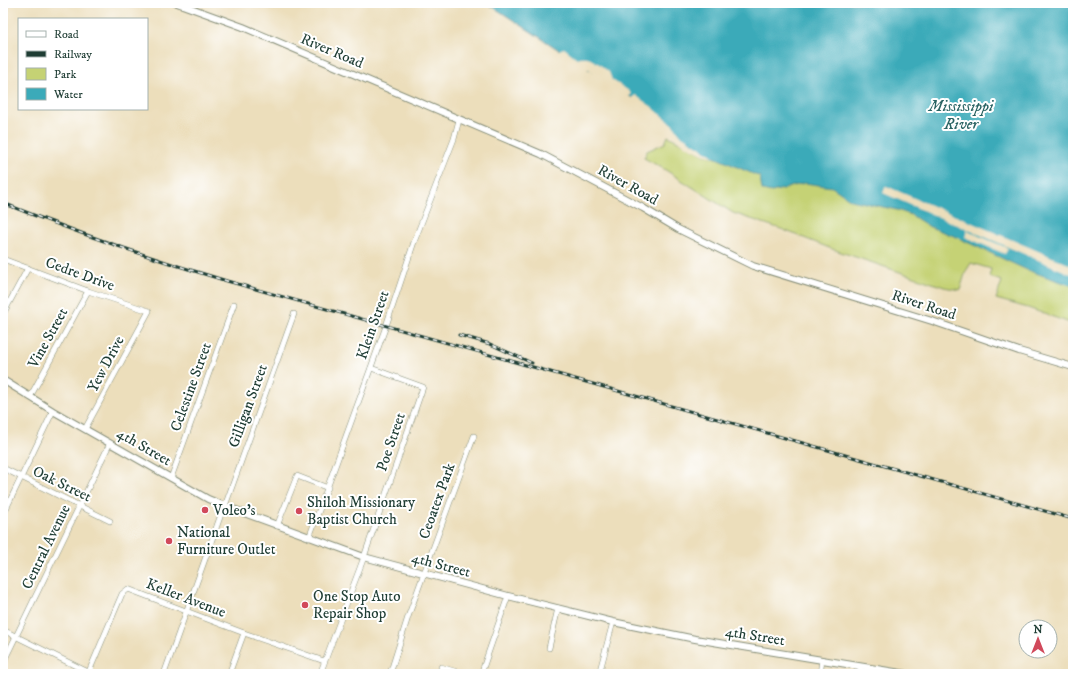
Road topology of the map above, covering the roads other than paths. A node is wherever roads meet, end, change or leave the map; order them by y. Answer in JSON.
{"nodes":[{"id":1,"x":177,"y":3,"type":"edge"},
{"id":2,"x":459,"y":120,"type":"junction"},
{"id":3,"x":3,"y":258,"type":"edge"},
{"id":4,"x":28,"y":268,"type":"junction"},
{"id":5,"x":88,"y":290,"type":"junction"},
{"id":6,"x":234,"y":304,"type":"dead end"},
{"id":7,"x":149,"y":311,"type":"joint"},
{"id":8,"x":3,"y":314,"type":"edge"},
{"id":9,"x":294,"y":314,"type":"dead end"},
{"id":10,"x":1073,"y":367,"type":"edge"},
{"id":11,"x":371,"y":368,"type":"junction"},
{"id":12,"x":4,"y":382,"type":"edge"},
{"id":13,"x":30,"y":397,"type":"junction"},
{"id":14,"x":53,"y":411,"type":"junction"},
{"id":15,"x":85,"y":429,"type":"junction"},
{"id":16,"x":474,"y":436,"type":"dead end"},
{"id":17,"x":110,"y":443,"type":"junction"},
{"id":18,"x":3,"y":468,"type":"edge"},
{"id":19,"x":21,"y":477,"type":"junction"},
{"id":20,"x":171,"y":478,"type":"junction"},
{"id":21,"x":328,"y":488,"type":"junction"},
{"id":22,"x":80,"y":506,"type":"junction"},
{"id":23,"x":225,"y":506,"type":"junction"},
{"id":24,"x":3,"y":515,"type":"edge"},
{"id":25,"x":110,"y":521,"type":"dead end"},
{"id":26,"x":277,"y":526,"type":"junction"},
{"id":27,"x":309,"y":538,"type":"junction"},
{"id":28,"x":364,"y":557,"type":"junction"},
{"id":29,"x":424,"y":574,"type":"junction"},
{"id":30,"x":508,"y":596,"type":"junction"},
{"id":31,"x":558,"y":608,"type":"junction"},
{"id":32,"x":186,"y":612,"type":"junction"},
{"id":33,"x":614,"y":622,"type":"junction"},
{"id":34,"x":3,"y":630,"type":"edge"},
{"id":35,"x":244,"y":633,"type":"junction"},
{"id":36,"x":16,"y":636,"type":"junction"},
{"id":37,"x":549,"y":648,"type":"dead end"},
{"id":38,"x":822,"y":660,"type":"junction"},
{"id":39,"x":324,"y":661,"type":"junction"},
{"id":40,"x":3,"y":663,"type":"edge"},
{"id":41,"x":441,"y":667,"type":"dead end"},
{"id":42,"x":861,"y":667,"type":"junction"},
{"id":43,"x":89,"y":674,"type":"edge"},
{"id":44,"x":164,"y":674,"type":"edge"},
{"id":45,"x":229,"y":674,"type":"edge"},
{"id":46,"x":320,"y":674,"type":"edge"},
{"id":47,"x":390,"y":674,"type":"edge"},
{"id":48,"x":464,"y":674,"type":"edge"},
{"id":49,"x":481,"y":674,"type":"edge"},
{"id":50,"x":599,"y":674,"type":"edge"},
{"id":51,"x":820,"y":674,"type":"edge"},
{"id":52,"x":859,"y":674,"type":"edge"},
{"id":53,"x":907,"y":674,"type":"edge"}],
"edges":[{"from":1,"to":2,"type":"main road","name":"River Road"},
{"from":2,"to":10,"type":"main road","name":"River Road"},
{"from":2,"to":11,"type":"street","name":"Klein Street"},
{"from":3,"to":4,"type":"street","name":"Cedre Drive"},
{"from":4,"to":5,"type":"street","name":"Cedre Drive"},
{"from":4,"to":8,"type":"street"},
{"from":5,"to":7,"type":"street","name":"Cedre Drive"},
{"from":5,"to":13,"type":"street","name":"Vine Street"},
{"from":6,"to":20,"type":"street","name":"Celestine Street"},
{"from":7,"to":15,"type":"street","name":"Yew Drive"},
{"from":9,"to":23,"type":"street","name":"Gilligan Street"},
{"from":11,"to":21,"type":"street","name":"Klein Street"},
{"from":11,"to":28,"type":"street","name":"Poe Street"},
{"from":12,"to":13,"type":"main road","name":"4th Street"},
{"from":13,"to":14,"type":"main road","name":"4th Street"},
{"from":14,"to":15,"type":"main road","name":"4th Street"},
{"from":14,"to":19,"type":"street"},
{"from":15,"to":17,"type":"main road","name":"4th Street"},
{"from":16,"to":29,"type":"street","name":"Ceoatex Park"},
{"from":17,"to":20,"type":"main road","name":"4th Street"},
{"from":17,"to":22,"type":"street","name":"Central Avenue"},
{"from":18,"to":19,"type":"street","name":"Oak Street"},
{"from":19,"to":22,"type":"street","name":"Oak Street"},
{"from":19,"to":24,"type":"street"},
{"from":20,"to":23,"type":"main road","name":"4th Street"},
{"from":21,"to":26,"type":"street"},
{"from":21,"to":27,"type":"street","name":"Klein Street"},
{"from":22,"to":25,"type":"street","name":"Oak Street"},
{"from":22,"to":36,"type":"street","name":"Central Avenue"},
{"from":23,"to":26,"type":"main road","name":"4th Street"},
{"from":23,"to":32,"type":"street","name":"Gilligan Street"},
{"from":26,"to":27,"type":"main road","name":"4th Street"},
{"from":27,"to":28,"type":"main road","name":"4th Street"},
{"from":28,"to":29,"type":"main road","name":"4th Street"},
{"from":28,"to":39,"type":"street"},
{"from":29,"to":30,"type":"main road","name":"4th Street"},
{"from":29,"to":47,"type":"street","name":"Ceoatex Park"},
{"from":30,"to":31,"type":"main road","name":"4th Street"},
{"from":30,"to":49,"type":"street"},
{"from":31,"to":33,"type":"main road","name":"4th Street"},
{"from":31,"to":37,"type":"street"},
{"from":32,"to":35,"type":"street","name":"Keller Avenue"},
{"from":32,"to":43,"type":"street","name":"Keller Avenue"},
{"from":32,"to":44,"type":"street","name":"Gilligan Street"},
{"from":33,"to":38,"type":"main road","name":"4th Street"},
{"from":33,"to":50,"type":"street"},
{"from":34,"to":36,"type":"street"},
{"from":35,"to":39,"type":"street","name":"Keller Avenue"},
{"from":35,"to":45,"type":"street"},
{"from":36,"to":40,"type":"street","name":"Central Avenue"},
{"from":36,"to":43,"type":"street"},
{"from":38,"to":42,"type":"main road","name":"4th Street"},
{"from":38,"to":51,"type":"street"},
{"from":39,"to":46,"type":"street"},
{"from":41,"to":48,"type":"street"},
{"from":42,"to":52,"type":"street"},
{"from":42,"to":53,"type":"main road","name":"4th Street"}]}
